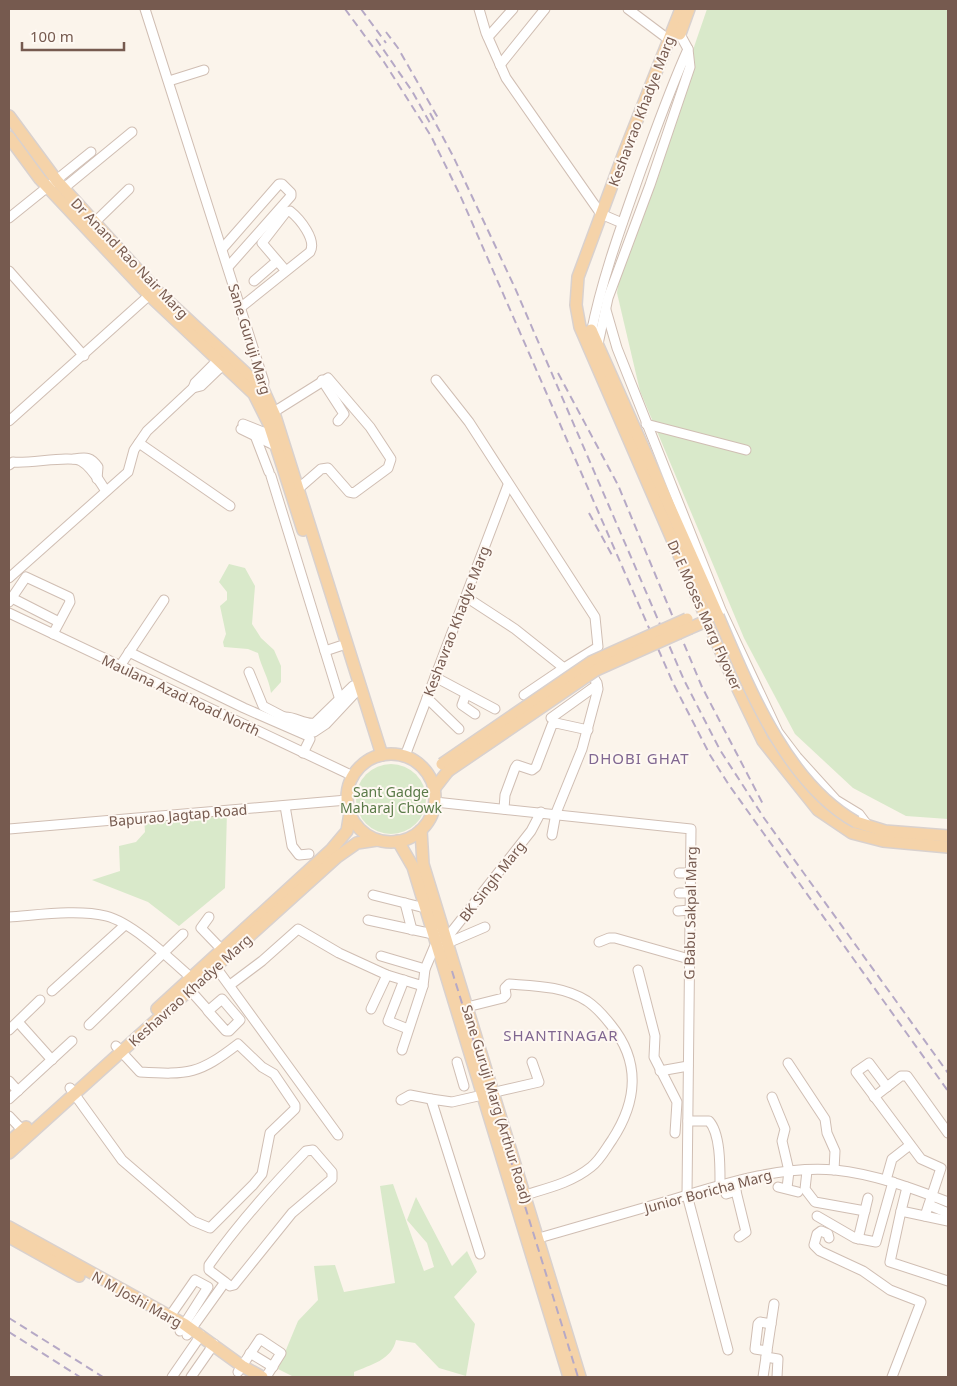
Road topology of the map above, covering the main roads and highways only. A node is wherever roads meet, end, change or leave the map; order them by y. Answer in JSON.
{"nodes":[{"id":1,"x":680,"y":9,"type":"edge"},
{"id":2,"x":689,"y":9,"type":"edge"},
{"id":3,"x":677,"y":29,"type":"junction"},
{"id":4,"x":9,"y":116,"type":"edge"},
{"id":5,"x":9,"y":137,"type":"edge"},
{"id":6,"x":57,"y":186,"type":"junction"},
{"id":7,"x":578,"y":277,"type":"joint"},
{"id":8,"x":153,"y":292,"type":"junction"},
{"id":9,"x":592,"y":330,"type":"road end"},
{"id":10,"x":594,"y":349,"type":"junction"},
{"id":11,"x":259,"y":392,"type":"joint"},
{"id":12,"x":270,"y":415,"type":"junction"},
{"id":13,"x":303,"y":517,"type":"junction"},
{"id":14,"x":710,"y":614,"type":"junction"},
{"id":15,"x":341,"y":641,"type":"junction"},
{"id":16,"x":379,"y":756,"type":"junction"},
{"id":17,"x":421,"y":766,"type":"junction"},
{"id":18,"x":445,"y":768,"type":"junction"},
{"id":19,"x":434,"y":789,"type":"junction"},
{"id":20,"x":350,"y":813,"type":"junction"},
{"id":21,"x":421,"y":830,"type":"junction"},
{"id":22,"x":948,"y":836,"type":"edge"},
{"id":23,"x":378,"y":840,"type":"junction"},
{"id":24,"x":398,"y":841,"type":"junction"},
{"id":25,"x":948,"y":847,"type":"edge"},
{"id":26,"x":424,"y":886,"type":"junction"},
{"id":27,"x":441,"y":940,"type":"junction"},
{"id":28,"x":225,"y":953,"type":"junction"},
{"id":29,"x":488,"y":1095,"type":"junction"},
{"id":30,"x":25,"y":1133,"type":"junction"},
{"id":31,"x":9,"y":1142,"type":"edge"},
{"id":32,"x":9,"y":1154,"type":"edge"},
{"id":33,"x":9,"y":1227,"type":"edge"},
{"id":34,"x":9,"y":1236,"type":"edge"},
{"id":35,"x":533,"y":1240,"type":"junction"},
{"id":36,"x":33,"y":1244,"type":"junction"},
{"id":37,"x":562,"y":1338,"type":"junction"},
{"id":38,"x":249,"y":1374,"type":"edge"},
{"id":39,"x":569,"y":1377,"type":"edge"},
{"id":40,"x":580,"y":1377,"type":"edge"}],
"edges":[{"from":1,"to":3,"type":"main road","name":"Keshavrao Khadye Marg"},
{"from":2,"to":3,"type":"main road","name":"Keshavrao Khadye Marg"},
{"from":3,"to":7,"type":"main road","name":"Keshavrao Khadye Marg"},
{"from":4,"to":6,"type":"main road","name":"Dr Anand Rao Nair Marg"},
{"from":5,"to":6,"type":"main road","name":"Dr Anand Rao Nair Marg"},
{"from":6,"to":8,"type":"main road","name":"Dr Anand Rao Nair Marg"},
{"from":6,"to":8,"type":"main road","name":"Dr Anand Rao Nair Marg"},
{"from":7,"to":10,"type":"main road","name":"Dr E Moses Marg Flyover"},
{"from":8,"to":11,"type":"main road","name":"Dr Anand Rao Nair Marg"},
{"from":9,"to":10,"type":"main road","name":"Dr E Moses Marg Flyover"},
{"from":10,"to":14,"type":"main road","name":"Dr E Moses Marg Flyover"},
{"from":11,"to":12,"type":"main road","name":"Sane Guruji Marg"},
{"from":12,"to":13,"type":"main road","name":"Sane Guruji Marg"},
{"from":12,"to":13,"type":"main road","name":"Sane Guruji Marg"},
{"from":13,"to":15,"type":"main road","name":"Sane Guruji Marg"},
{"from":14,"to":18,"type":"main road","bridge":true},
{"from":14,"to":22,"type":"main road","name":"Dr E Moses Marg Flyover","bridge":true},
{"from":14,"to":25,"type":"main road","name":"Dr E Moses Marg Flyover"},
{"from":15,"to":16,"type":"main road","name":"Sane Guruji Marg"},
{"from":15,"to":16,"type":"main road","name":"Sane Guruji Marg"},
{"from":16,"to":17,"type":"main road"},
{"from":16,"to":20,"type":"main road"},
{"from":17,"to":18,"type":"main road"},
{"from":17,"to":19,"type":"main road"},
{"from":18,"to":19,"type":"main road"},
{"from":19,"to":21,"type":"main road"},
{"from":20,"to":23,"type":"main road"},
{"from":20,"to":28,"type":"main road","name":"Keshavrao Khadye Marg"},
{"from":21,"to":24,"type":"main road"},
{"from":21,"to":26,"type":"main road","name":"Sane Guruji Marg (Arthur Road)"},
{"from":23,"to":24,"type":"main road"},
{"from":23,"to":28,"type":"main road","name":"Keshavrao Khadye Marg"},
{"from":24,"to":26,"type":"main road","name":"Sane Guruji Marg (Arthur Road)"},
{"from":26,"to":27,"type":"main road","name":"Sane Guruji Marg (Arthur Road)"},
{"from":27,"to":29,"type":"main road","name":"Sane Guruji Marg (Arthur Road)"},
{"from":27,"to":29,"type":"main road","name":"Sane Guruji Marg (Arthur Road)"},
{"from":28,"to":30,"type":"main road","name":"Keshavrao Khadye Marg"},
{"from":29,"to":35,"type":"main road","name":"Sane Guruji Marg (Arthur Road)"},
{"from":29,"to":35,"type":"main road","name":"Sane Guruji Marg (Arthur Road)"},
{"from":30,"to":31,"type":"main road","name":"Keshavrao Khadye Marg"},
{"from":30,"to":32,"type":"main road","name":"Keshavrao Khadye Marg"},
{"from":33,"to":36,"type":"main road","name":"N M Joshi Marg"},
{"from":34,"to":36,"type":"main road","name":"N M Joshi Marg"},
{"from":35,"to":37,"type":"main road","name":"Sane Guruji Marg (Arthur Road)"},
{"from":36,"to":38,"type":"main road","name":"N M Joshi Marg"},
{"from":37,"to":39,"type":"main road","name":"Sane Guruji Marg (Arthur Road)"},
{"from":37,"to":40,"type":"main road","name":"Sane Guruji Marg (Arthur Road)"}]}
